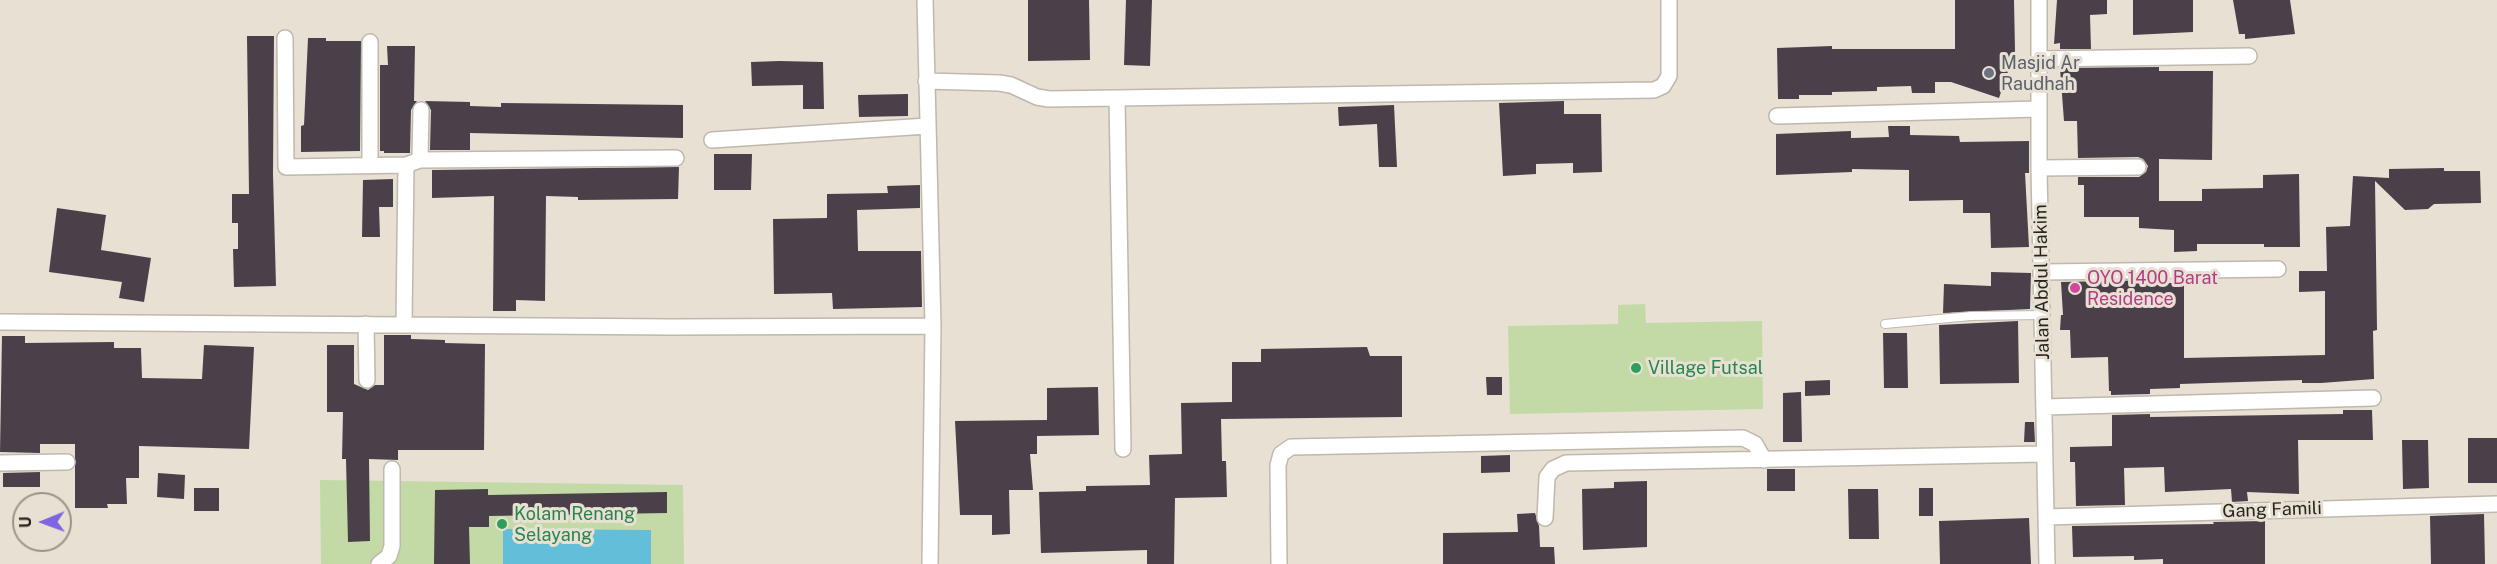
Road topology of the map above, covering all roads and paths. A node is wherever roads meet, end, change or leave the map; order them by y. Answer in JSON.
{"nodes":[{"id":1,"x":926,"y":0,"type":"edge"},
{"id":2,"x":1669,"y":0,"type":"edge"},
{"id":3,"x":2039,"y":0,"type":"edge"},
{"id":4,"x":285,"y":38,"type":"dead end"},
{"id":5,"x":370,"y":42,"type":"dead end"},
{"id":6,"x":2249,"y":56,"type":"dead end"},
{"id":7,"x":2040,"y":59,"type":"junction"},
{"id":8,"x":926,"y":81,"type":"junction"},
{"id":9,"x":1117,"y":99,"type":"junction"},
{"id":10,"x":2039,"y":108,"type":"junction"},
{"id":11,"x":421,"y":110,"type":"dead end"},
{"id":12,"x":1777,"y":116,"type":"dead end"},
{"id":13,"x":927,"y":126,"type":"junction"},
{"id":14,"x":712,"y":140,"type":"dead end"},
{"id":15,"x":676,"y":158,"type":"dead end"},
{"id":16,"x":413,"y":162,"type":"junction"},
{"id":17,"x":370,"y":166,"type":"junction"},
{"id":18,"x":2138,"y":167,"type":"dead end"},
{"id":19,"x":2039,"y":168,"type":"junction"},
{"id":20,"x":2278,"y":269,"type":"dead end"},
{"id":21,"x":2043,"y":272,"type":"junction"},
{"id":22,"x":2043,"y":315,"type":"junction"},
{"id":23,"x":0,"y":322,"type":"edge"},
{"id":24,"x":366,"y":324,"type":"junction"},
{"id":25,"x":404,"y":324,"type":"junction"},
{"id":26,"x":1885,"y":324,"type":"dead end"},
{"id":27,"x":933,"y":326,"type":"junction"},
{"id":28,"x":367,"y":380,"type":"dead end"},
{"id":29,"x":2373,"y":398,"type":"dead end"},
{"id":30,"x":2044,"y":407,"type":"junction"},
{"id":31,"x":1123,"y":449,"type":"dead end"},
{"id":32,"x":2044,"y":454,"type":"junction"},
{"id":33,"x":1764,"y":460,"type":"junction"},
{"id":34,"x":67,"y":462,"type":"dead end"},
{"id":35,"x":0,"y":464,"type":"edge"},
{"id":36,"x":392,"y":469,"type":"dead end"},
{"id":37,"x":2497,"y":504,"type":"edge"},
{"id":38,"x":2046,"y":517,"type":"junction"},
{"id":39,"x":1545,"y":518,"type":"dead end"},
{"id":40,"x":379,"y":564,"type":"edge"},
{"id":41,"x":930,"y":564,"type":"edge"},
{"id":42,"x":1279,"y":564,"type":"edge"},
{"id":43,"x":2047,"y":564,"type":"edge"}],
"edges":[{"from":1,"to":8,"type":"street"},
{"from":2,"to":9,"type":"street"},
{"from":3,"to":7,"type":"street","name":"Jalan Abdul Hakim"},
{"from":4,"to":17,"type":"street"},
{"from":5,"to":17,"type":"street"},
{"from":6,"to":7,"type":"street"},
{"from":7,"to":10,"type":"street","name":"Jalan Abdul Hakim"},
{"from":8,"to":9,"type":"street"},
{"from":8,"to":13,"type":"street"},
{"from":9,"to":31,"type":"street"},
{"from":10,"to":12,"type":"street"},
{"from":10,"to":19,"type":"street","name":"Jalan Abdul Hakim"},
{"from":11,"to":16,"type":"street"},
{"from":13,"to":14,"type":"street"},
{"from":13,"to":27,"type":"street"},
{"from":15,"to":16,"type":"street"},
{"from":16,"to":17,"type":"street"},
{"from":16,"to":25,"type":"street"},
{"from":18,"to":19,"type":"street"},
{"from":19,"to":21,"type":"street","name":"Jalan Abdul Hakim"},
{"from":20,"to":21,"type":"street"},
{"from":21,"to":22,"type":"street","name":"Jalan Abdul Hakim"},
{"from":22,"to":26,"type":"lane"},
{"from":22,"to":30,"type":"street","name":"Jalan Abdul Hakim"},
{"from":23,"to":24,"type":"street"},
{"from":24,"to":25,"type":"street"},
{"from":24,"to":28,"type":"street"},
{"from":25,"to":27,"type":"street"},
{"from":27,"to":41,"type":"street"},
{"from":29,"to":30,"type":"street"},
{"from":30,"to":32,"type":"street","name":"Jalan Abdul Hakim"},
{"from":32,"to":33,"type":"street"},
{"from":32,"to":38,"type":"street","name":"Jalan Abdul Hakim"},
{"from":33,"to":39,"type":"street"},
{"from":33,"to":42,"type":"street"},
{"from":34,"to":35,"type":"street"},
{"from":36,"to":40,"type":"street"},
{"from":37,"to":38,"type":"street","name":"Gang Famili"},
{"from":38,"to":43,"type":"street","name":"Jalan Abdul Hakim"}]}
